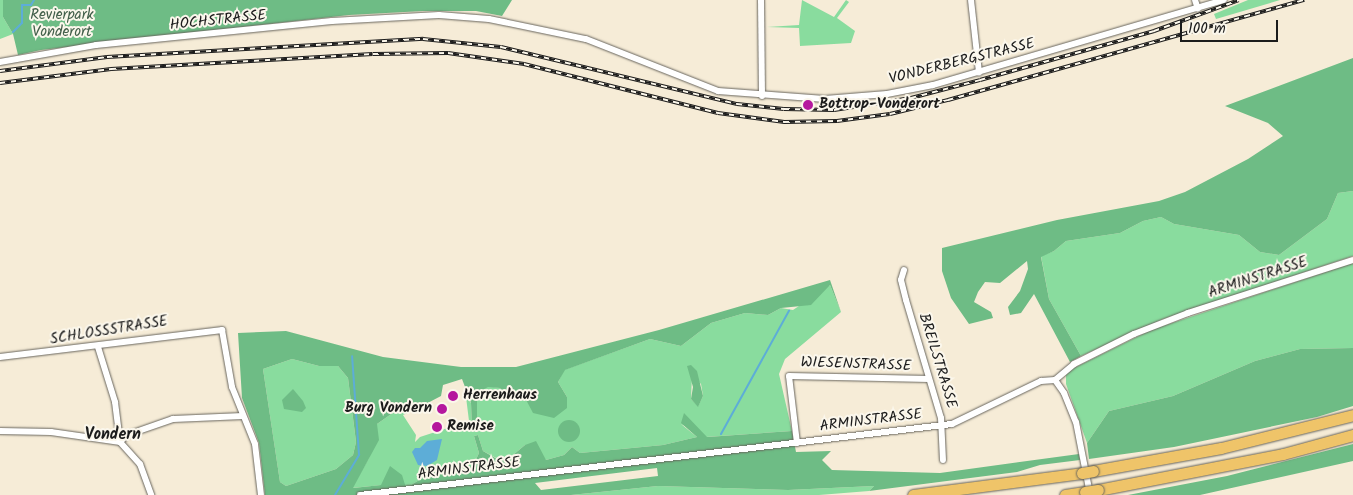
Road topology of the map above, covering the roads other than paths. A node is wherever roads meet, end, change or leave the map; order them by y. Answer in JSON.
{"nodes":[{"id":1,"x":761,"y":0,"type":"edge"},
{"id":2,"x":971,"y":0,"type":"edge"},
{"id":3,"x":1196,"y":0,"type":"edge"},
{"id":4,"x":1224,"y":0,"type":"edge"},
{"id":5,"x":1198,"y":9,"type":"junction"},
{"id":6,"x":500,"y":22,"type":"joint"},
{"id":7,"x":0,"y":62,"type":"edge"},
{"id":8,"x":979,"y":73,"type":"junction"},
{"id":9,"x":762,"y":96,"type":"junction"},
{"id":10,"x":1353,"y":260,"type":"edge"},
{"id":11,"x":904,"y":270,"type":"dead end"},
{"id":12,"x":98,"y":347,"type":"junction"},
{"id":13,"x":0,"y":357,"type":"edge"},
{"id":14,"x":929,"y":379,"type":"junction"},
{"id":15,"x":1055,"y":380,"type":"junction"},
{"id":16,"x":1353,"y":415,"type":"edge"},
{"id":17,"x":243,"y":416,"type":"junction"},
{"id":18,"x":942,"y":425,"type":"junction"},
{"id":19,"x":0,"y":431,"type":"edge"},
{"id":20,"x":1353,"y":435,"type":"edge"},
{"id":21,"x":120,"y":442,"type":"junction"},
{"id":22,"x":797,"y":443,"type":"junction"},
{"id":23,"x":943,"y":460,"type":"dead end"},
{"id":24,"x":1091,"y":493,"type":"edge"},
{"id":25,"x":151,"y":495,"type":"edge"},
{"id":26,"x":261,"y":495,"type":"edge"},
{"id":27,"x":360,"y":495,"type":"edge"},
{"id":28,"x":913,"y":495,"type":"edge"},
{"id":29,"x":1065,"y":495,"type":"edge"}],
"edges":[{"from":1,"to":9,"type":"street"},
{"from":2,"to":8,"type":"street"},
{"from":3,"to":5,"type":"street"},
{"from":4,"to":5,"type":"street","name":"VONDERBERGSTRASSE"},
{"from":5,"to":8,"type":"street","name":"VONDERBERGSTRASSE"},
{"from":6,"to":7,"type":"street","name":"HOCHSTRASSE"},
{"from":6,"to":9,"type":"street","name":"VONDERBERGSTRASSE"},
{"from":8,"to":9,"type":"street","name":"VONDERBERGSTRASSE"},
{"from":10,"to":15,"type":"street","name":"ARMINSTRASSE"},
{"from":11,"to":14,"type":"street","name":"BREILSTRASSE"},
{"from":12,"to":13,"type":"street","name":"SCHLOSSSTRASSE"},
{"from":12,"to":17,"type":"street","name":"SCHLOSSSTRASSE"},
{"from":12,"to":21,"type":"street"},
{"from":14,"to":18,"type":"street","name":"BREILSTRASSE"},
{"from":14,"to":22,"type":"street","name":"WIESENSTRASSE"},
{"from":15,"to":18,"type":"street","name":"ARMINSTRASSE"},
{"from":15,"to":24,"type":"street"},
{"from":16,"to":28,"type":"highway"},
{"from":17,"to":21,"type":"street"},
{"from":17,"to":26,"type":"street"},
{"from":18,"to":22,"type":"street","name":"ARMINSTRASSE"},
{"from":18,"to":23,"type":"street","name":"BREILSTRASSE"},
{"from":19,"to":21,"type":"street"},
{"from":20,"to":24,"type":"highway"},
{"from":21,"to":25,"type":"street"},
{"from":22,"to":27,"type":"street","name":"ARMINSTRASSE"},
{"from":24,"to":29,"type":"highway"}]}
